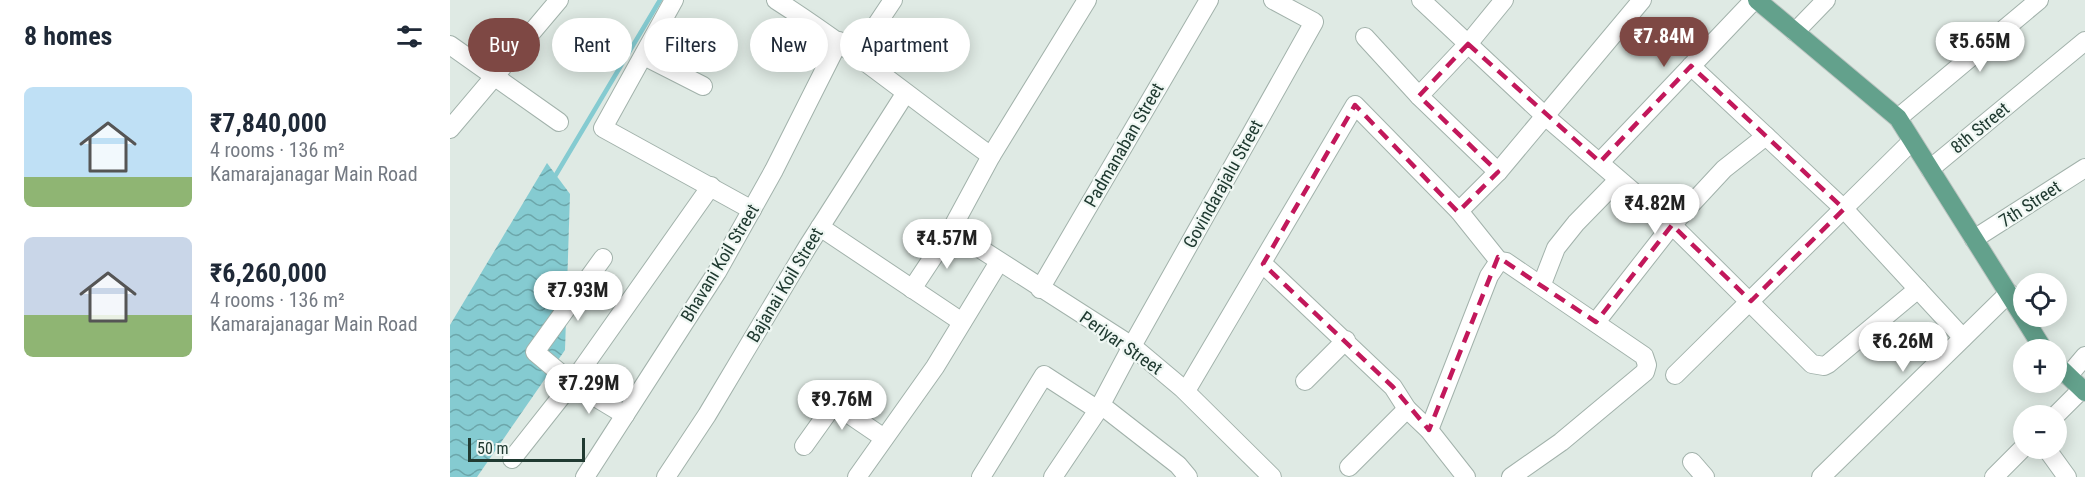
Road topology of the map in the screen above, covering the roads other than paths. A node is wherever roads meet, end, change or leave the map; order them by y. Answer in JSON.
{"nodes":[{"id":1,"x":559,"y":0,"type":"edge"},
{"id":2,"x":675,"y":0,"type":"edge"},
{"id":3,"x":776,"y":0,"type":"edge"},
{"id":4,"x":893,"y":0,"type":"edge"},
{"id":5,"x":1087,"y":0,"type":"edge"},
{"id":6,"x":1209,"y":0,"type":"edge"},
{"id":7,"x":1273,"y":0,"type":"edge"},
{"id":8,"x":1421,"y":0,"type":"edge"},
{"id":9,"x":1504,"y":0,"type":"edge"},
{"id":10,"x":1642,"y":0,"type":"edge"},
{"id":11,"x":1755,"y":0,"type":"edge"},
{"id":12,"x":1826,"y":0,"type":"edge"},
{"id":13,"x":2039,"y":0,"type":"edge"},
{"id":14,"x":665,"y":18,"type":"edge"},
{"id":15,"x":881,"y":18,"type":"edge"},
{"id":16,"x":1795,"y":32,"type":"junction"},
{"id":17,"x":1365,"y":37,"type":"dead end"},
{"id":18,"x":839,"y":41,"type":"joint"},
{"id":19,"x":2085,"y":41,"type":"edge"},
{"id":20,"x":1468,"y":44,"type":"junction"},
{"id":21,"x":450,"y":45,"type":"edge"},
{"id":22,"x":644,"y":56,"type":"edge"},
{"id":23,"x":1691,"y":66,"type":"junction"},
{"id":24,"x":675,"y":72,"type":"edge"},
{"id":25,"x":879,"y":72,"type":"edge"},
{"id":26,"x":494,"y":76,"type":"junction"},
{"id":27,"x":703,"y":86,"type":"dead end"},
{"id":28,"x":905,"y":94,"type":"junction"},
{"id":29,"x":1419,"y":96,"type":"junction"},
{"id":30,"x":1545,"y":116,"type":"junction"},
{"id":31,"x":1898,"y":118,"type":"junction"},
{"id":32,"x":559,"y":122,"type":"dead end"},
{"id":33,"x":450,"y":129,"type":"edge"},
{"id":34,"x":1766,"y":136,"type":"junction"},
{"id":35,"x":1912,"y":141,"type":"junction"},
{"id":36,"x":991,"y":156,"type":"junction"},
{"id":37,"x":1600,"y":162,"type":"junction"},
{"id":38,"x":2085,"y":168,"type":"edge"},
{"id":39,"x":1930,"y":169,"type":"junction"},
{"id":40,"x":1498,"y":172,"type":"junction"},
{"id":41,"x":1618,"y":180,"type":"junction"},
{"id":42,"x":711,"y":186,"type":"junction"},
{"id":43,"x":1844,"y":209,"type":"junction"},
{"id":44,"x":752,"y":210,"type":"junction"},
{"id":45,"x":1459,"y":211,"type":"junction"},
{"id":46,"x":1672,"y":225,"type":"junction"},
{"id":47,"x":820,"y":227,"type":"junction"},
{"id":48,"x":951,"y":230,"type":"junction"},
{"id":49,"x":1974,"y":239,"type":"junction"},
{"id":50,"x":603,"y":258,"type":"dead end"},
{"id":51,"x":1499,"y":261,"type":"junction"},
{"id":52,"x":999,"y":262,"type":"junction"},
{"id":53,"x":1263,"y":264,"type":"junction"},
{"id":54,"x":1542,"y":284,"type":"junction"},
{"id":55,"x":912,"y":289,"type":"junction"},
{"id":56,"x":1918,"y":289,"type":"junction"},
{"id":57,"x":1040,"y":290,"type":"junction"},
{"id":58,"x":2009,"y":293,"type":"junction"},
{"id":59,"x":1751,"y":301,"type":"junction"},
{"id":60,"x":962,"y":322,"type":"junction"},
{"id":61,"x":1596,"y":322,"type":"junction"},
{"id":62,"x":1963,"y":338,"type":"junction"},
{"id":63,"x":2037,"y":339,"type":"edge"},
{"id":64,"x":1346,"y":340,"type":"junction"},
{"id":65,"x":1131,"y":346,"type":"junction"},
{"id":66,"x":2085,"y":356,"type":"edge"},
{"id":67,"x":2067,"y":367,"type":"edge"},
{"id":68,"x":1675,"y":375,"type":"dead end"},
{"id":69,"x":2067,"y":375,"type":"edge"},
{"id":70,"x":1305,"y":381,"type":"dead end"},
{"id":71,"x":572,"y":383,"type":"junction"},
{"id":72,"x":1186,"y":391,"type":"junction"},
{"id":73,"x":2083,"y":391,"type":"edge"},
{"id":74,"x":2067,"y":405,"type":"edge"},
{"id":75,"x":1100,"y":408,"type":"junction"},
{"id":76,"x":1407,"y":410,"type":"junction"},
{"id":77,"x":625,"y":415,"type":"junction"},
{"id":78,"x":1429,"y":430,"type":"junction"},
{"id":79,"x":884,"y":438,"type":"junction"},
{"id":80,"x":804,"y":446,"type":"dead end"},
{"id":81,"x":2013,"y":458,"type":"edge"},
{"id":82,"x":512,"y":459,"type":"dead end"},
{"id":83,"x":2054,"y":459,"type":"edge"},
{"id":84,"x":1692,"y":462,"type":"dead end"},
{"id":85,"x":1349,"y":467,"type":"dead end"},
{"id":86,"x":1178,"y":473,"type":"edge"},
{"id":87,"x":585,"y":477,"type":"edge"},
{"id":88,"x":666,"y":477,"type":"edge"},
{"id":89,"x":857,"y":477,"type":"edge"},
{"id":90,"x":981,"y":477,"type":"edge"},
{"id":91,"x":1053,"y":477,"type":"edge"},
{"id":92,"x":1272,"y":477,"type":"edge"},
{"id":93,"x":1466,"y":477,"type":"edge"},
{"id":94,"x":1511,"y":477,"type":"edge"},
{"id":95,"x":1705,"y":477,"type":"edge"},
{"id":96,"x":1821,"y":477,"type":"edge"},
{"id":97,"x":1994,"y":477,"type":"edge"},
{"id":98,"x":2067,"y":477,"type":"edge"}],
"edges":[{"from":1,"to":26,"type":"street"},
{"from":2,"to":14,"type":"street"},
{"from":3,"to":18,"type":"street"},
{"from":4,"to":15,"type":"street"},
{"from":5,"to":36,"type":"street"},
{"from":6,"to":57,"type":"street","name":"Padmanaban Street"},
{"from":7,"to":65,"type":"street","name":"Govindarajalu Street"},
{"from":8,"to":20,"type":"street"},
{"from":9,"to":20,"type":"street"},
{"from":10,"to":30,"type":"street"},
{"from":11,"to":16,"type":"main road"},
{"from":11,"to":23,"type":"street"},
{"from":12,"to":16,"type":"street"},
{"from":13,"to":31,"type":"street"},
{"from":16,"to":31,"type":"main road"},
{"from":17,"to":29,"type":"street"},
{"from":18,"to":44,"type":"street","name":"Bhavani Koil Street"},
{"from":19,"to":39,"type":"street","name":"8th Street"},
{"from":20,"to":29,"type":"street"},
{"from":20,"to":30,"type":"street"},
{"from":21,"to":26,"type":"street"},
{"from":22,"to":42,"type":"street"},
{"from":23,"to":34,"type":"street"},
{"from":23,"to":37,"type":"street"},
{"from":24,"to":27,"type":"street"},
{"from":25,"to":28,"type":"street"},
{"from":26,"to":32,"type":"street"},
{"from":26,"to":33,"type":"street"},
{"from":28,"to":36,"type":"street"},
{"from":28,"to":47,"type":"street","name":"Bajanai Koil Street"},
{"from":29,"to":40,"type":"street"},
{"from":30,"to":37,"type":"street"},
{"from":30,"to":40,"type":"street"},
{"from":31,"to":35,"type":"main road"},
{"from":34,"to":43,"type":"street"},
{"from":34,"to":46,"type":"street"},
{"from":35,"to":39,"type":"main road"},
{"from":35,"to":43,"type":"street"},
{"from":36,"to":48,"type":"street"},
{"from":37,"to":41,"type":"street"},
{"from":38,"to":49,"type":"street","name":"7th Street"},
{"from":39,"to":49,"type":"main road"},
{"from":40,"to":45,"type":"street"},
{"from":41,"to":46,"type":"street"},
{"from":41,"to":54,"type":"street"},
{"from":42,"to":44,"type":"street"},
{"from":42,"to":71,"type":"street"},
{"from":43,"to":56,"type":"street"},
{"from":43,"to":59,"type":"street"},
{"from":44,"to":77,"type":"street","name":"Bhavani Koil Street"},
{"from":45,"to":51,"type":"street"},
{"from":45,"to":53,"type":"street"},
{"from":46,"to":59,"type":"street"},
{"from":46,"to":61,"type":"street"},
{"from":47,"to":55,"type":"street"},
{"from":47,"to":88,"type":"street","name":"Bajanai Koil Street"},
{"from":48,"to":52,"type":"street","name":"Periyar Street"},
{"from":48,"to":55,"type":"street"},
{"from":49,"to":58,"type":"main road"},
{"from":50,"to":71,"type":"street"},
{"from":51,"to":54,"type":"street"},
{"from":51,"to":78,"type":"street"},
{"from":52,"to":57,"type":"street","name":"Periyar Street"},
{"from":52,"to":60,"type":"street"},
{"from":53,"to":64,"type":"street"},
{"from":53,"to":72,"type":"street"},
{"from":54,"to":61,"type":"street"},
{"from":55,"to":60,"type":"street"},
{"from":56,"to":59,"type":"street"},
{"from":56,"to":62,"type":"street"},
{"from":57,"to":65,"type":"street","name":"Periyar Street"},
{"from":58,"to":62,"type":"street"},
{"from":58,"to":63,"type":"main road"},
{"from":59,"to":68,"type":"street"},
{"from":60,"to":79,"type":"street"},
{"from":61,"to":94,"type":"street"},
{"from":62,"to":96,"type":"street"},
{"from":64,"to":70,"type":"street"},
{"from":64,"to":76,"type":"street"},
{"from":65,"to":72,"type":"street","name":"Periyar Street"},
{"from":65,"to":75,"type":"street","name":"Govindarajalu Street"},
{"from":66,"to":67,"type":"street"},
{"from":69,"to":73,"type":"main road"},
{"from":71,"to":77,"type":"street"},
{"from":71,"to":82,"type":"street"},
{"from":72,"to":92,"type":"street","name":"Periyar Street"},
{"from":73,"to":74,"type":"street"},
{"from":75,"to":86,"type":"street"},
{"from":75,"to":90,"type":"street"},
{"from":75,"to":91,"type":"street","name":"Govindarajalu Street"},
{"from":76,"to":78,"type":"street"},
{"from":76,"to":85,"type":"street"},
{"from":77,"to":87,"type":"street","name":"Bhavani Koil Street"},
{"from":78,"to":93,"type":"street"},
{"from":79,"to":80,"type":"street"},
{"from":79,"to":89,"type":"street"},
{"from":81,"to":97,"type":"street"},
{"from":83,"to":98,"type":"street"},
{"from":84,"to":95,"type":"street"}]}
